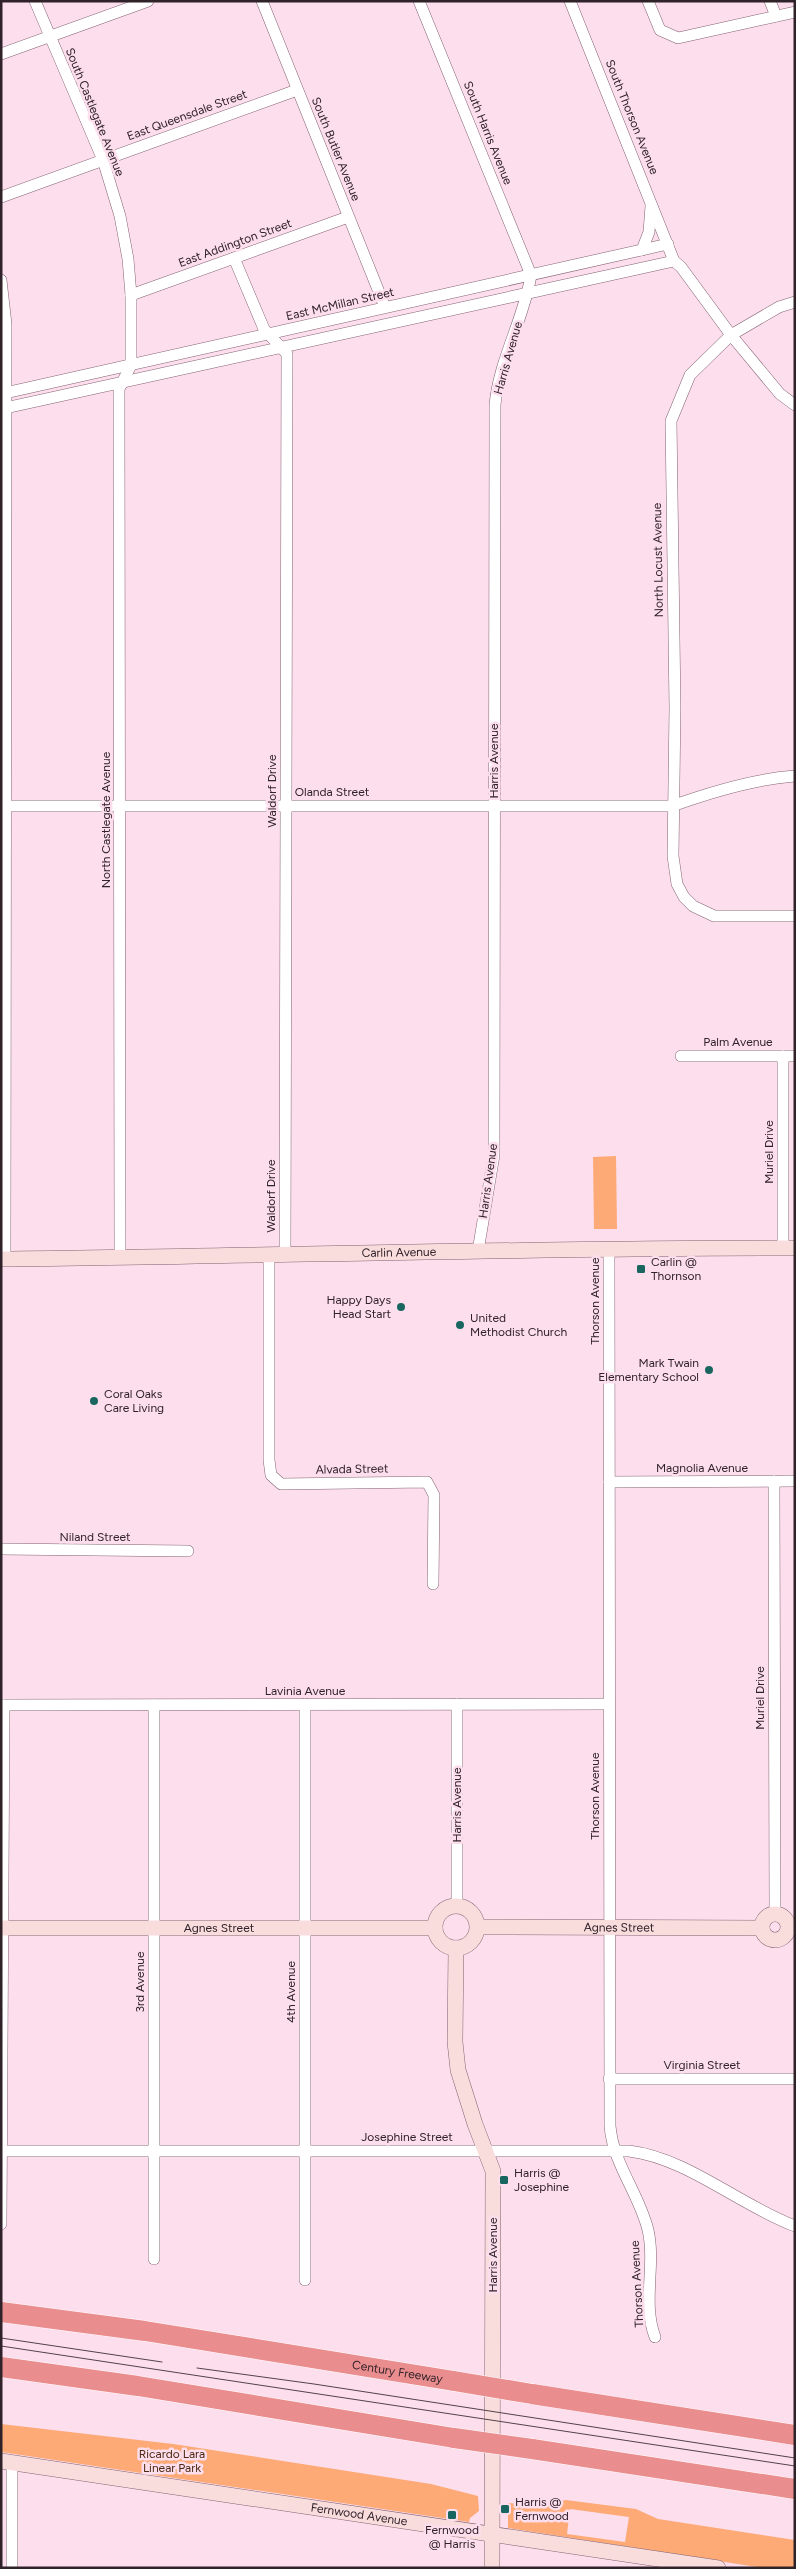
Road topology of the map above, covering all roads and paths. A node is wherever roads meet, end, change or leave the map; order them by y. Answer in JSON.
{"nodes":[{"id":1,"x":35,"y":1,"type":"edge"},
{"id":2,"x":148,"y":1,"type":"edge"},
{"id":3,"x":262,"y":1,"type":"edge"},
{"id":4,"x":419,"y":1,"type":"edge"},
{"id":5,"x":570,"y":1,"type":"edge"},
{"id":6,"x":648,"y":1,"type":"edge"},
{"id":7,"x":770,"y":1,"type":"edge"},
{"id":8,"x":795,"y":12,"type":"edge"},
{"id":9,"x":776,"y":16,"type":"junction"},
{"id":10,"x":50,"y":36,"type":"junction"},
{"id":11,"x":1,"y":54,"type":"edge"},
{"id":12,"x":297,"y":90,"type":"junction"},
{"id":13,"x":102,"y":160,"type":"junction"},
{"id":14,"x":1,"y":196,"type":"edge"},
{"id":15,"x":652,"y":201,"type":"junction"},
{"id":16,"x":348,"y":216,"type":"junction"},
{"id":17,"x":668,"y":244,"type":"junction"},
{"id":18,"x":642,"y":250,"type":"junction"},
{"id":19,"x":234,"y":258,"type":"junction"},
{"id":20,"x":674,"y":261,"type":"junction"},
{"id":21,"x":530,"y":275,"type":"junction"},
{"id":22,"x":1,"y":280,"type":"edge"},
{"id":23,"x":528,"y":294,"type":"junction"},
{"id":24,"x":131,"y":295,"type":"junction"},
{"id":25,"x":795,"y":302,"type":"edge"},
{"id":26,"x":385,"y":308,"type":"junction"},
{"id":27,"x":268,"y":334,"type":"junction"},
{"id":28,"x":731,"y":335,"type":"junction"},
{"id":29,"x":282,"y":348,"type":"junction"},
{"id":30,"x":131,"y":365,"type":"junction"},
{"id":31,"x":123,"y":382,"type":"junction"},
{"id":32,"x":3,"y":394,"type":"edge"},
{"id":33,"x":795,"y":405,"type":"edge"},
{"id":34,"x":3,"y":409,"type":"edge"},
{"id":35,"x":795,"y":776,"type":"edge"},
{"id":36,"x":494,"y":805,"type":"junction"},
{"id":37,"x":3,"y":806,"type":"edge"},
{"id":38,"x":120,"y":806,"type":"junction"},
{"id":39,"x":286,"y":806,"type":"junction"},
{"id":40,"x":672,"y":806,"type":"junction"},
{"id":41,"x":795,"y":916,"type":"edge"},
{"id":42,"x":681,"y":1056,"type":"dead end"},
{"id":43,"x":789,"y":1056,"type":"edge"},
{"id":44,"x":609,"y":1248,"type":"junction"},
{"id":45,"x":789,"y":1248,"type":"edge"},
{"id":46,"x":478,"y":1251,"type":"junction"},
{"id":47,"x":269,"y":1256,"type":"junction"},
{"id":48,"x":285,"y":1256,"type":"junction"},
{"id":49,"x":120,"y":1258,"type":"junction"},
{"id":50,"x":3,"y":1259,"type":"edge"},
{"id":51,"x":774,"y":1481,"type":"junction"},
{"id":52,"x":795,"y":1481,"type":"edge"},
{"id":53,"x":609,"y":1482,"type":"junction"},
{"id":54,"x":1,"y":1549,"type":"edge"},
{"id":55,"x":188,"y":1551,"type":"dead end"},
{"id":56,"x":433,"y":1584,"type":"dead end"},
{"id":57,"x":305,"y":1704,"type":"junction"},
{"id":58,"x":457,"y":1704,"type":"junction"},
{"id":59,"x":609,"y":1704,"type":"junction"},
{"id":60,"x":3,"y":1705,"type":"edge"},
{"id":61,"x":154,"y":1705,"type":"junction"},
{"id":62,"x":457,"y":1905,"type":"junction"},
{"id":63,"x":775,"y":1914,"type":"junction"},
{"id":64,"x":791,"y":1926,"type":"edge"},
{"id":65,"x":478,"y":1927,"type":"junction"},
{"id":66,"x":2,"y":1928,"type":"edge"},
{"id":67,"x":154,"y":1928,"type":"junction"},
{"id":68,"x":305,"y":1928,"type":"junction"},
{"id":69,"x":435,"y":1928,"type":"junction"},
{"id":70,"x":609,"y":1928,"type":"junction"},
{"id":71,"x":762,"y":1928,"type":"junction"},
{"id":72,"x":456,"y":1948,"type":"junction"},
{"id":73,"x":795,"y":2079,"type":"edge"},
{"id":74,"x":609,"y":2080,"type":"junction"},
{"id":75,"x":614,"y":2150,"type":"junction"},
{"id":76,"x":2,"y":2151,"type":"edge"},
{"id":77,"x":154,"y":2151,"type":"junction"},
{"id":78,"x":305,"y":2151,"type":"junction"},
{"id":79,"x":485,"y":2151,"type":"junction"},
{"id":80,"x":1,"y":2224,"type":"edge"},
{"id":81,"x":795,"y":2226,"type":"edge"},
{"id":82,"x":154,"y":2259,"type":"dead end"},
{"id":83,"x":305,"y":2280,"type":"dead end"},
{"id":84,"x":1,"y":2312,"type":"edge"},
{"id":85,"x":655,"y":2336,"type":"dead end"},
{"id":86,"x":1,"y":2368,"type":"edge"},
{"id":87,"x":795,"y":2435,"type":"edge"},
{"id":88,"x":7,"y":2462,"type":"edge"},
{"id":89,"x":795,"y":2490,"type":"edge"},
{"id":90,"x":492,"y":2535,"type":"junction"},
{"id":91,"x":648,"y":2562,"type":"edge"},
{"id":92,"x":12,"y":2568,"type":"edge"},
{"id":93,"x":492,"y":2568,"type":"edge"},
{"id":94,"x":718,"y":2568,"type":"edge"}],
"edges":[{"from":1,"to":10,"type":"street","name":"South Castlegate Avenue"},
{"from":2,"to":10,"type":"street"},
{"from":3,"to":12,"type":"street","name":"South Butler Avenue"},
{"from":4,"to":21,"type":"street","name":"South Harris Avenue"},
{"from":5,"to":15,"type":"street","name":"South Thorson Avenue"},
{"from":6,"to":9,"type":"street"},
{"from":7,"to":9,"type":"street"},
{"from":8,"to":9,"type":"street"},
{"from":10,"to":11,"type":"street"},
{"from":10,"to":13,"type":"street","name":"South Castlegate Avenue"},
{"from":12,"to":13,"type":"street","name":"East Queensdale Street"},
{"from":12,"to":16,"type":"street","name":"South Butler Avenue"},
{"from":13,"to":14,"type":"street","name":"East Queensdale Street"},
{"from":13,"to":24,"type":"street","name":"South Castlegate Avenue"},
{"from":15,"to":17,"type":"street","name":"South Thorson Avenue"},
{"from":15,"to":18,"type":"street"},
{"from":16,"to":19,"type":"street","name":"East Addington Street"},
{"from":16,"to":26,"type":"street","name":"South Butler Avenue"},
{"from":17,"to":18,"type":"street","name":"East McMillan Street"},
{"from":17,"to":20,"type":"street"},
{"from":18,"to":21,"type":"street","name":"East McMillan Street"},
{"from":19,"to":24,"type":"street","name":"East Addington Street"},
{"from":19,"to":27,"type":"street"},
{"from":20,"to":23,"type":"street"},
{"from":20,"to":28,"type":"street"},
{"from":21,"to":23,"type":"street","name":"Harris Avenue"},
{"from":21,"to":26,"type":"street","name":"East McMillan Street"},
{"from":22,"to":32,"type":"street"},
{"from":23,"to":29,"type":"street"},
{"from":23,"to":36,"type":"street","name":"Harris Avenue"},
{"from":24,"to":30,"type":"street","name":"South Castlegate Avenue"},
{"from":25,"to":28,"type":"street"},
{"from":26,"to":27,"type":"street","name":"East McMillan Street"},
{"from":27,"to":29,"type":"street"},
{"from":27,"to":30,"type":"street","name":"East McMillan Street"},
{"from":28,"to":33,"type":"street"},
{"from":28,"to":40,"type":"street","name":"North Locust Avenue"},
{"from":29,"to":31,"type":"street"},
{"from":29,"to":39,"type":"street","name":"Waldorf Drive"},
{"from":30,"to":31,"type":"street","name":"South Castlegate Avenue"},
{"from":30,"to":32,"type":"street","name":"East McMillan Street"},
{"from":31,"to":34,"type":"street"},
{"from":31,"to":38,"type":"street","name":"North Castlegate Avenue"},
{"from":32,"to":34,"type":"street"},
{"from":34,"to":37,"type":"street"},
{"from":35,"to":40,"type":"street","name":"Olanda Street"},
{"from":36,"to":39,"type":"street","name":"Olanda Street"},
{"from":36,"to":40,"type":"street","name":"Olanda Street"},
{"from":36,"to":46,"type":"street","name":"Harris Avenue"},
{"from":37,"to":38,"type":"street","name":"Olanda Street"},
{"from":37,"to":50,"type":"street"},
{"from":38,"to":39,"type":"street","name":"Olanda Street"},
{"from":38,"to":49,"type":"street","name":"North Castlegate Avenue"},
{"from":39,"to":48,"type":"street","name":"Waldorf Drive"},
{"from":40,"to":41,"type":"street","name":"North Locust Avenue"},
{"from":42,"to":43,"type":"street","name":"Palm Avenue"},
{"from":43,"to":45,"type":"street","name":"Muriel Drive"},
{"from":44,"to":45,"type":"street","name":"Carlin Avenue"},
{"from":44,"to":46,"type":"street","name":"Carlin Avenue"},
{"from":44,"to":53,"type":"street","name":"Thorson Avenue"},
{"from":46,"to":48,"type":"street","name":"Carlin Avenue"},
{"from":47,"to":48,"type":"street","name":"Carlin Avenue"},
{"from":47,"to":49,"type":"street","name":"Carlin Avenue"},
{"from":47,"to":56,"type":"street","name":"Alvada Street"},
{"from":49,"to":50,"type":"street","name":"Carlin Avenue"},
{"from":51,"to":52,"type":"street","name":"Magnolia Avenue"},
{"from":51,"to":53,"type":"street","name":"Magnolia Avenue"},
{"from":51,"to":63,"type":"street","name":"Muriel Drive"},
{"from":53,"to":59,"type":"street","name":"Thorson Avenue"},
{"from":54,"to":55,"type":"street","name":"Niland Street"},
{"from":57,"to":58,"type":"street","name":"Lavinia Avenue"},
{"from":57,"to":61,"type":"street","name":"Lavinia Avenue"},
{"from":57,"to":68,"type":"street","name":"4th Avenue"},
{"from":58,"to":59,"type":"street","name":"Lavinia Avenue"},
{"from":58,"to":62,"type":"street","name":"Harris Avenue"},
{"from":59,"to":70,"type":"street","name":"Thorson Avenue"},
{"from":60,"to":61,"type":"street","name":"Lavinia Avenue"},
{"from":60,"to":66,"type":"street"},
{"from":61,"to":67,"type":"street","name":"3rd Avenue"},
{"from":62,"to":65,"type":"street"},
{"from":62,"to":69,"type":"street"},
{"from":63,"to":64,"type":"street"},
{"from":63,"to":71,"type":"street"},
{"from":64,"to":71,"type":"street"},
{"from":65,"to":70,"type":"street","name":"Agnes Street"},
{"from":65,"to":72,"type":"street"},
{"from":66,"to":67,"type":"street","name":"Agnes Street"},
{"from":66,"to":76,"type":"street"},
{"from":67,"to":68,"type":"street","name":"Agnes Street"},
{"from":67,"to":77,"type":"street","name":"3rd Avenue"},
{"from":68,"to":69,"type":"street","name":"Agnes Street"},
{"from":68,"to":78,"type":"street","name":"4th Avenue"},
{"from":69,"to":72,"type":"street"},
{"from":70,"to":71,"type":"street","name":"Agnes Street"},
{"from":70,"to":74,"type":"street","name":"Thorson Avenue"},
{"from":72,"to":79,"type":"street","name":"Harris Avenue"},
{"from":73,"to":74,"type":"street","name":"Virginia Street"},
{"from":74,"to":75,"type":"street","name":"Thorson Avenue"},
{"from":75,"to":79,"type":"street","name":"Josephine Street"},
{"from":75,"to":81,"type":"street","name":"Josephine Street"},
{"from":75,"to":85,"type":"street","name":"Thorson Avenue"},
{"from":76,"to":77,"type":"street","name":"Josephine Street"},
{"from":76,"to":80,"type":"street"},
{"from":77,"to":78,"type":"street","name":"Josephine Street"},
{"from":77,"to":82,"type":"street","name":"3rd Avenue"},
{"from":78,"to":79,"type":"street","name":"Josephine Street"},
{"from":78,"to":83,"type":"street","name":"4th Avenue"},
{"from":79,"to":90,"type":"street","name":"Harris Avenue"},
{"from":84,"to":87,"type":"highway","name":"Century Freeway","bridge":true},
{"from":86,"to":89,"type":"highway","bridge":true},
{"from":88,"to":90,"type":"street","name":"Fernwood Avenue"},
{"from":88,"to":92,"type":"street"},
{"from":90,"to":91,"type":"street","name":"Fernwood Avenue"},
{"from":90,"to":93,"type":"street","name":"Harris Avenue"},
{"from":91,"to":94,"type":"street","name":"Fernwood Avenue"}]}
